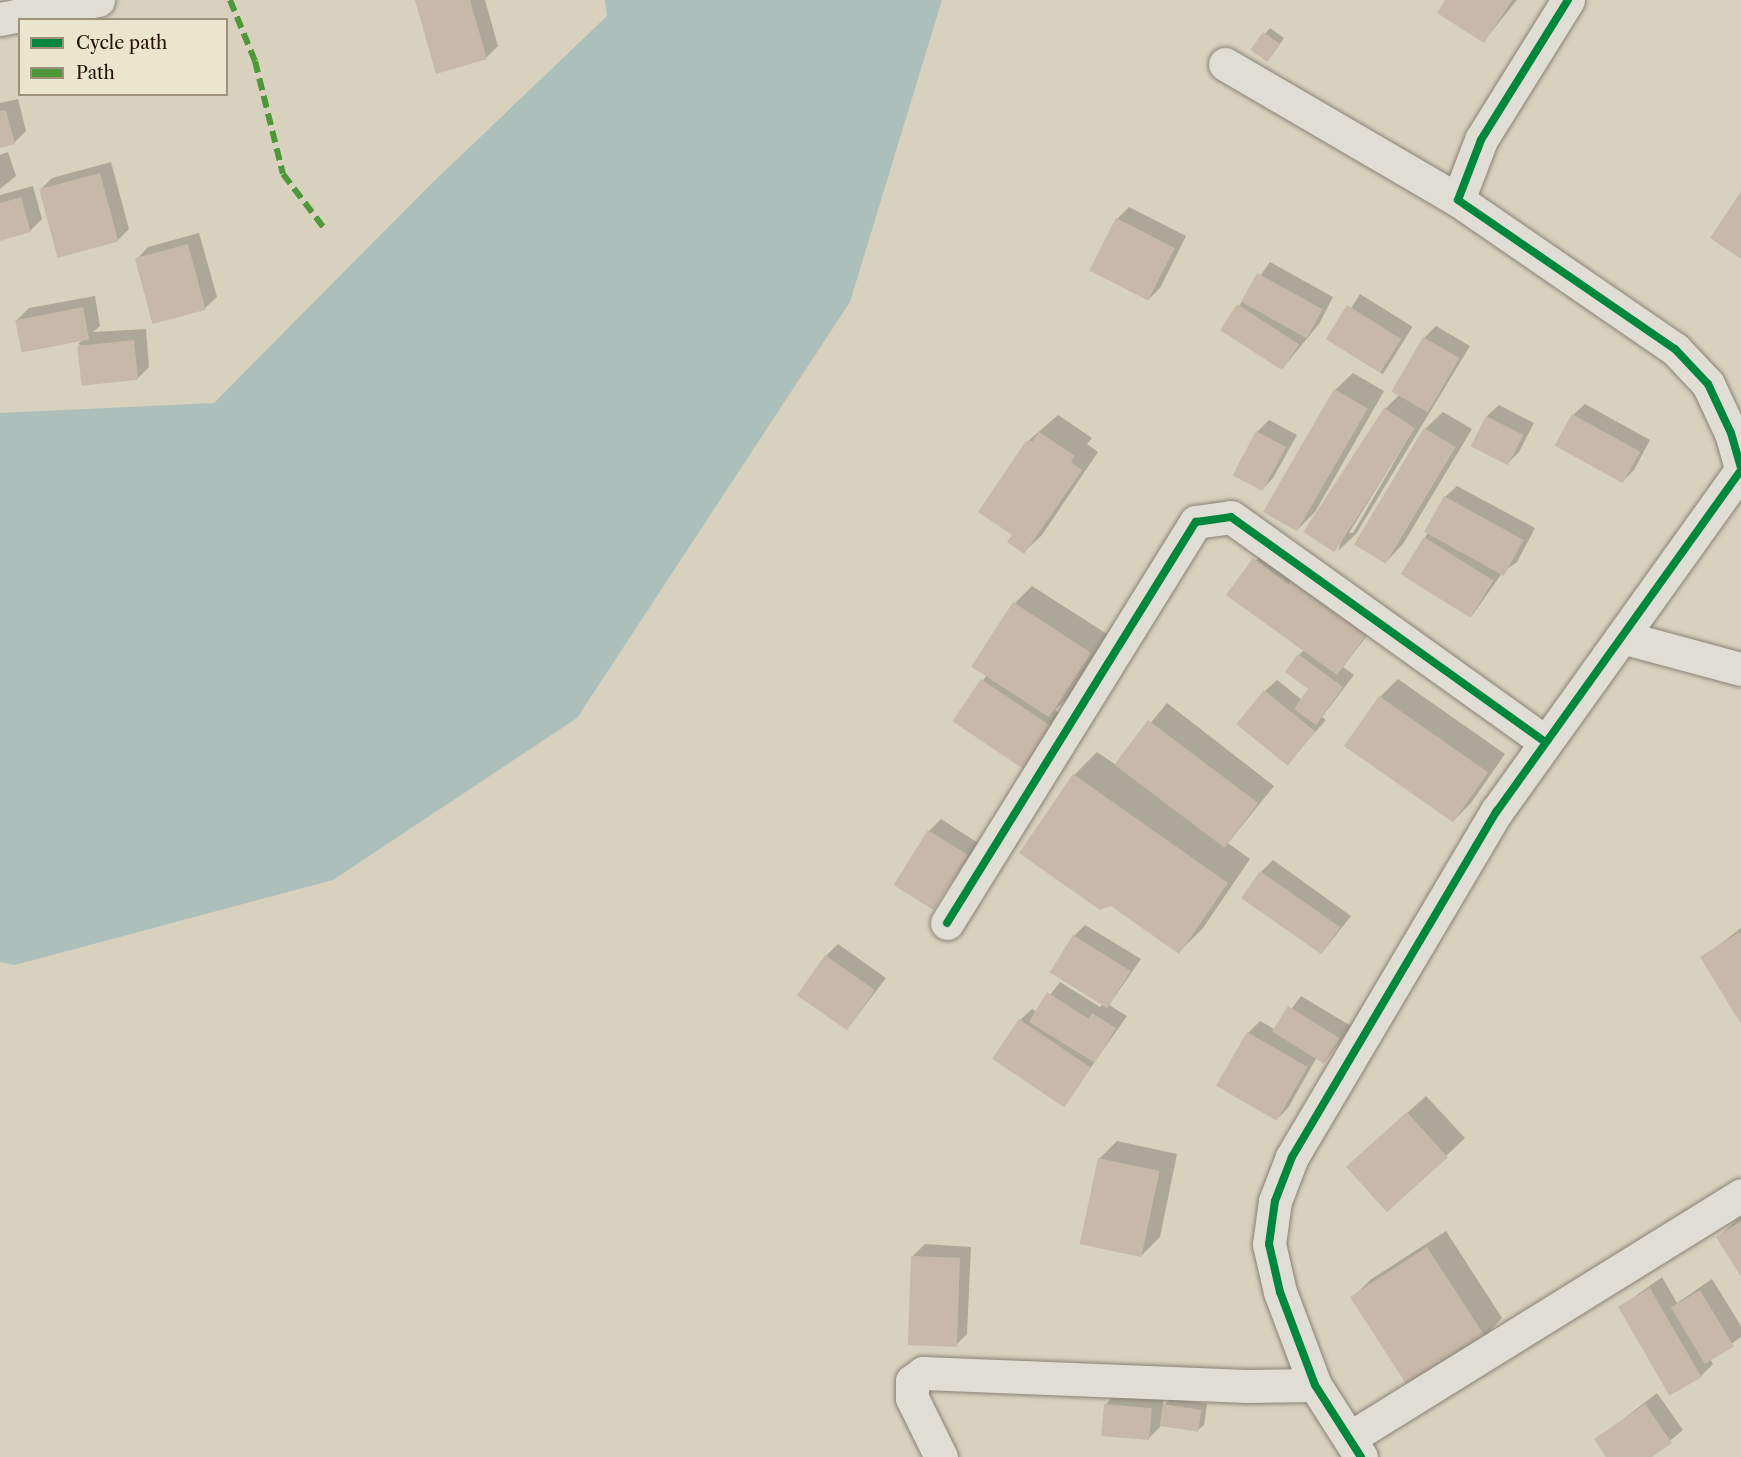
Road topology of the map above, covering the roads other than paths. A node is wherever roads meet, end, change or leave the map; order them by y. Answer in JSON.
{"nodes":[{"id":1,"x":98,"y":0,"type":"edge"},
{"id":2,"x":1568,"y":0,"type":"edge"},
{"id":3,"x":0,"y":20,"type":"edge"},
{"id":4,"x":1225,"y":64,"type":"dead end"},
{"id":5,"x":1458,"y":200,"type":"junction"},
{"id":6,"x":1741,"y":469,"type":"edge"},
{"id":7,"x":1622,"y":637,"type":"junction"},
{"id":8,"x":1741,"y":669,"type":"edge"},
{"id":9,"x":1545,"y":742,"type":"junction"},
{"id":10,"x":947,"y":923,"type":"dead end"},
{"id":11,"x":1741,"y":1195,"type":"edge"},
{"id":12,"x":1315,"y":1385,"type":"junction"},
{"id":13,"x":1356,"y":1447,"type":"edge"},
{"id":14,"x":941,"y":1457,"type":"edge"}],
"edges":[{"from":1,"to":3,"type":"street"},
{"from":2,"to":5,"type":"street"},
{"from":4,"to":5,"type":"street"},
{"from":5,"to":6,"type":"street"},
{"from":6,"to":7,"type":"street"},
{"from":7,"to":8,"type":"street"},
{"from":7,"to":9,"type":"street"},
{"from":9,"to":10,"type":"street"},
{"from":9,"to":12,"type":"street"},
{"from":11,"to":13,"type":"street"},
{"from":12,"to":13,"type":"street"},
{"from":12,"to":14,"type":"street"}]}
